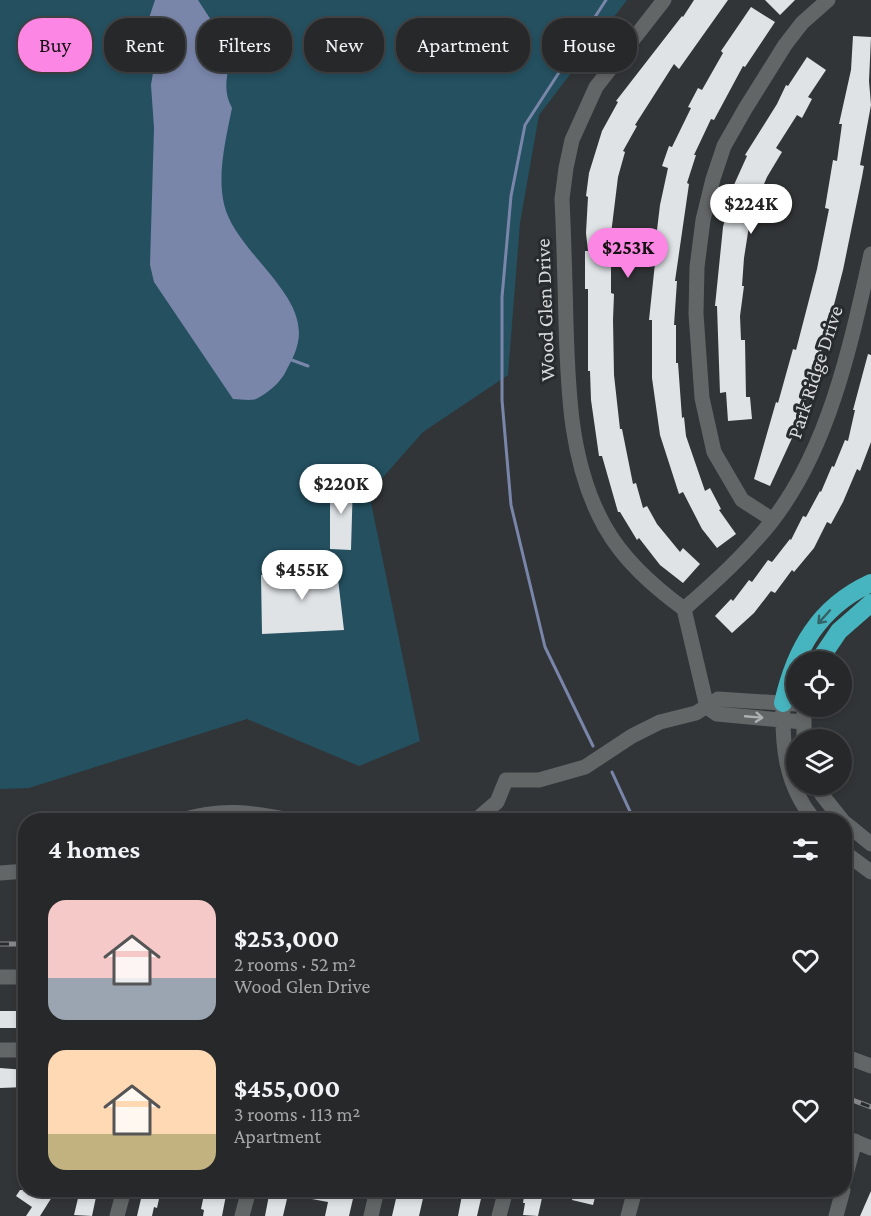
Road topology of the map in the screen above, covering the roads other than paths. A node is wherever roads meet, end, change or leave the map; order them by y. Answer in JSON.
{"nodes":[{"id":1,"x":664,"y":0,"type":"edge"},
{"id":2,"x":828,"y":0,"type":"edge"},
{"id":3,"x":871,"y":254,"type":"edge"},
{"id":4,"x":773,"y":520,"type":"junction"},
{"id":5,"x":871,"y":583,"type":"edge"},
{"id":6,"x":869,"y":606,"type":"edge"},
{"id":7,"x":684,"y":609,"type":"junction"},
{"id":8,"x":801,"y":651,"type":"edge"},
{"id":9,"x":825,"y":651,"type":"edge"},
{"id":10,"x":707,"y":707,"type":"junction"},
{"id":11,"x":786,"y":709,"type":"edge"},
{"id":12,"x":786,"y":717,"type":"edge"},
{"id":13,"x":822,"y":795,"type":"edge"},
{"id":14,"x":212,"y":813,"type":"edge"},
{"id":15,"x":256,"y":813,"type":"edge"},
{"id":16,"x":484,"y":813,"type":"edge"},
{"id":17,"x":810,"y":813,"type":"edge"},
{"id":18,"x":837,"y":813,"type":"edge"},
{"id":19,"x":852,"y":828,"type":"edge"},
{"id":20,"x":871,"y":844,"type":"edge"},
{"id":21,"x":852,"y":858,"type":"edge"},
{"id":22,"x":18,"y":872,"type":"edge"},
{"id":23,"x":871,"y":872,"type":"edge"},
{"id":24,"x":0,"y":873,"type":"edge"},
{"id":25,"x":0,"y":977,"type":"edge"},
{"id":26,"x":18,"y":977,"type":"edge"},
{"id":27,"x":0,"y":1050,"type":"edge"},
{"id":28,"x":18,"y":1050,"type":"edge"},
{"id":29,"x":852,"y":1059,"type":"edge"},
{"id":30,"x":871,"y":1066,"type":"edge"},
{"id":31,"x":852,"y":1140,"type":"edge"},
{"id":32,"x":871,"y":1148,"type":"edge"},
{"id":33,"x":122,"y":1197,"type":"edge"},
{"id":34,"x":247,"y":1197,"type":"edge"},
{"id":35,"x":375,"y":1197,"type":"edge"},
{"id":36,"x":504,"y":1197,"type":"edge"},
{"id":37,"x":633,"y":1197,"type":"edge"},
{"id":38,"x":841,"y":1197,"type":"edge"},
{"id":39,"x":117,"y":1216,"type":"edge"},
{"id":40,"x":242,"y":1216,"type":"edge"},
{"id":41,"x":371,"y":1216,"type":"edge"},
{"id":42,"x":499,"y":1216,"type":"edge"},
{"id":43,"x":628,"y":1216,"type":"edge"},
{"id":44,"x":836,"y":1216,"type":"edge"}],
"edges":[{"from":1,"to":7,"type":"street","name":"Wood Glen Drive"},
{"from":2,"to":4,"type":"street"},
{"from":3,"to":4,"type":"street","name":"Park Ridge Drive"},
{"from":4,"to":7,"type":"street","name":"Park Ridge Drive"},
{"from":5,"to":8,"type":"highway","one_way":true},
{"from":6,"to":9,"type":"highway"},
{"from":7,"to":10,"type":"street"},
{"from":10,"to":11,"type":"street"},
{"from":10,"to":16,"type":"street"},
{"from":12,"to":17,"type":"street"},
{"from":13,"to":18,"type":"street"},
{"from":14,"to":15,"type":"street"},
{"from":19,"to":20,"type":"street"},
{"from":21,"to":23,"type":"street"},
{"from":22,"to":24,"type":"street"},
{"from":25,"to":26,"type":"street"},
{"from":27,"to":28,"type":"street"},
{"from":29,"to":30,"type":"street"},
{"from":31,"to":32,"type":"street"},
{"from":33,"to":39,"type":"street"},
{"from":34,"to":40,"type":"street"},
{"from":35,"to":41,"type":"street"},
{"from":36,"to":42,"type":"street"},
{"from":37,"to":43,"type":"street"},
{"from":38,"to":44,"type":"street"}]}
